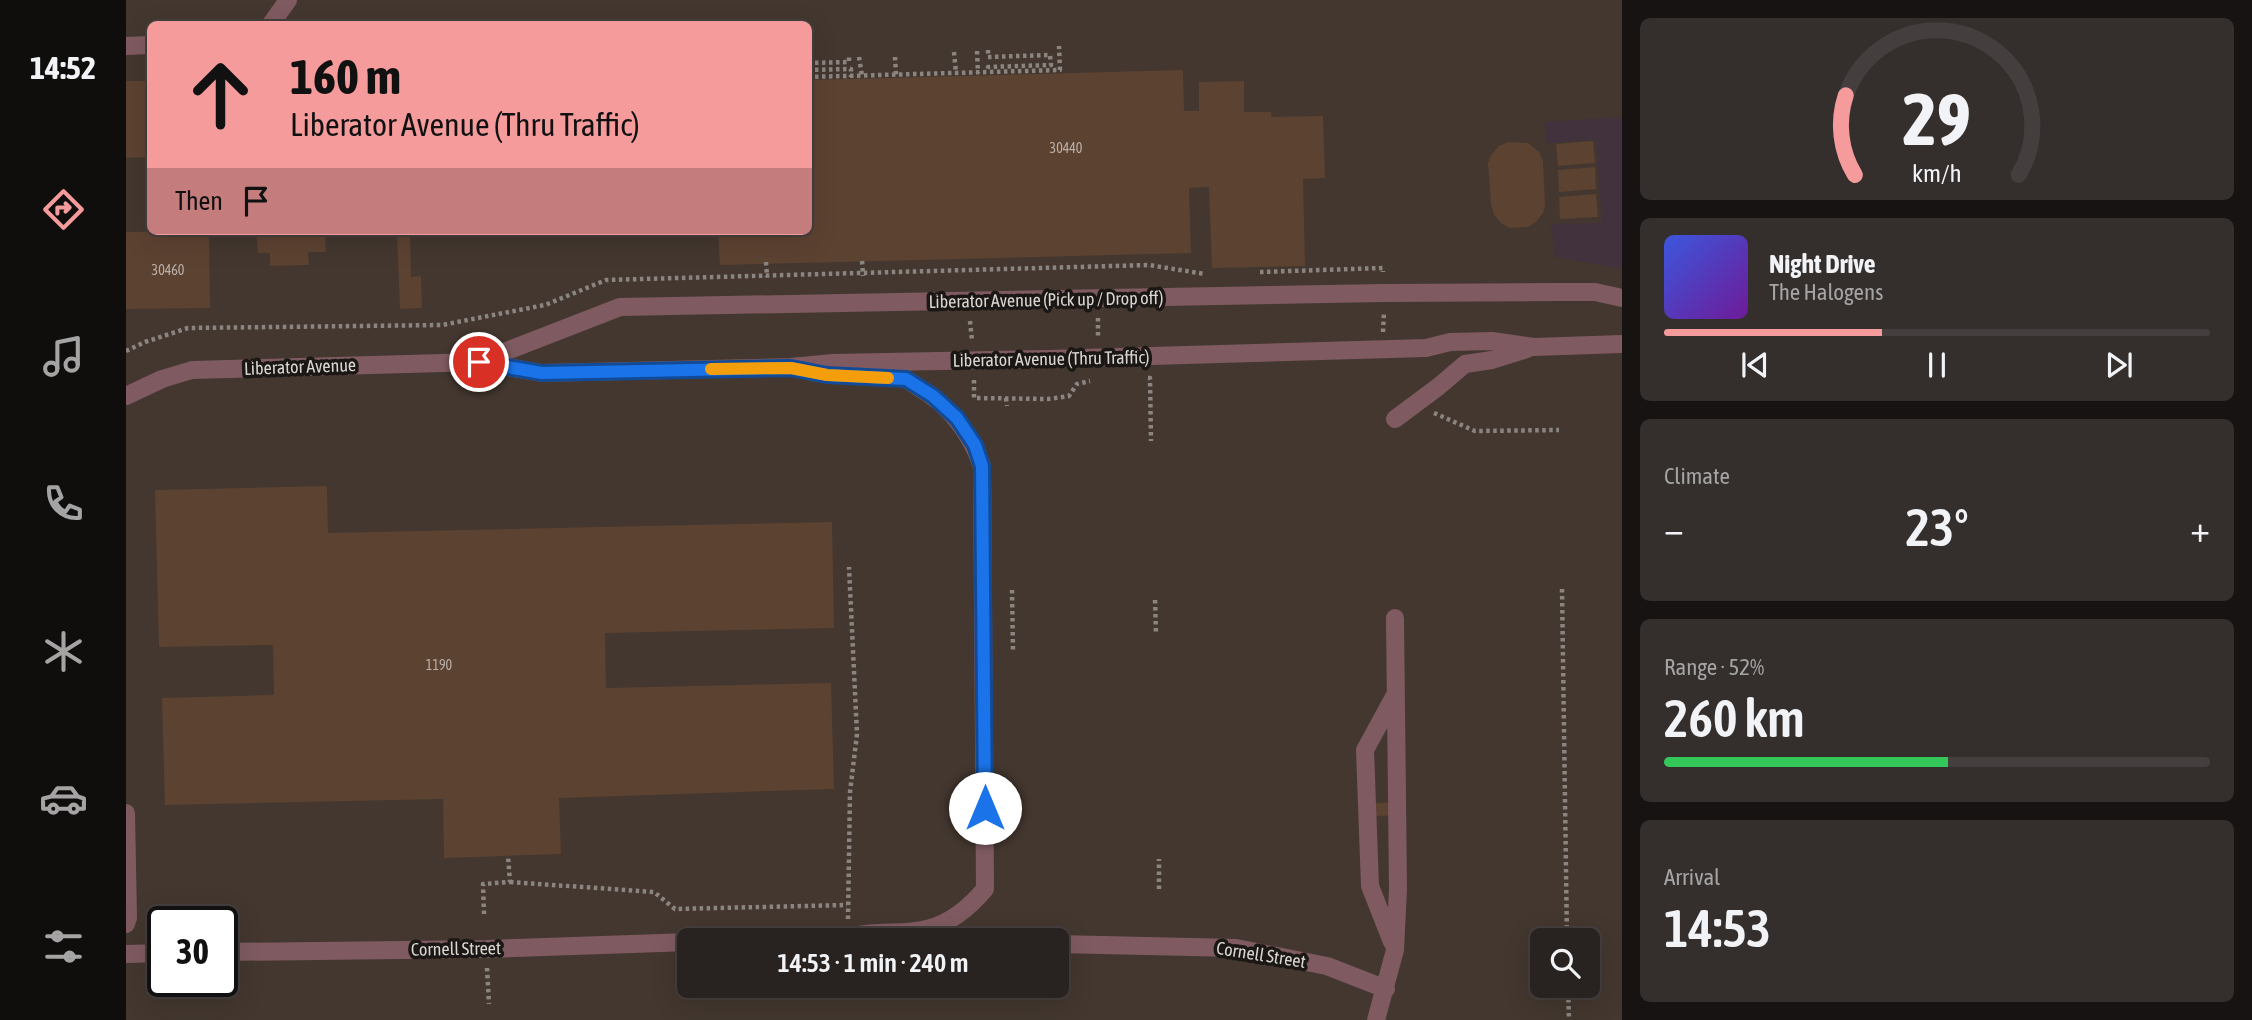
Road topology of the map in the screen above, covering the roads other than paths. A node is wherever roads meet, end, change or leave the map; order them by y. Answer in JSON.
{"nodes":[{"id":1,"x":288,"y":0,"type":"edge"},
{"id":2,"x":273,"y":21,"type":"edge"},
{"id":3,"x":147,"y":45,"type":"edge"},
{"id":4,"x":126,"y":46,"type":"edge"},
{"id":5,"x":1622,"y":298,"type":"edge"},
{"id":6,"x":1622,"y":344,"type":"edge"},
{"id":7,"x":1534,"y":347,"type":"junction"},
{"id":8,"x":479,"y":362,"type":"junction"},
{"id":9,"x":791,"y":368,"type":"junction"},
{"id":10,"x":126,"y":396,"type":"edge"},
{"id":11,"x":1395,"y":419,"type":"dead end"},
{"id":12,"x":1395,"y":618,"type":"dead end"},
{"id":13,"x":1396,"y":692,"type":"junction"},
{"id":14,"x":126,"y":813,"type":"edge"},
{"id":15,"x":126,"y":924,"type":"edge"},
{"id":16,"x":930,"y":928,"type":"edge"},
{"id":17,"x":677,"y":942,"type":"edge"},
{"id":18,"x":1069,"y":944,"type":"edge"},
{"id":19,"x":1395,"y":950,"type":"junction"},
{"id":20,"x":238,"y":952,"type":"edge"},
{"id":21,"x":147,"y":953,"type":"edge"},
{"id":22,"x":126,"y":954,"type":"edge"},
{"id":23,"x":1386,"y":989,"type":"junction"},
{"id":24,"x":1376,"y":1020,"type":"edge"}],
"edges":[{"from":1,"to":2,"type":"street"},
{"from":3,"to":4,"type":"street"},
{"from":5,"to":8,"type":"street","name":"Liberator Avenue (Pick up / Drop off)"},
{"from":6,"to":7,"type":"street","name":"Liberator Avenue (Thru Traffic)"},
{"from":7,"to":9,"type":"street","name":"Liberator Avenue (Thru Traffic)"},
{"from":7,"to":11,"type":"street"},
{"from":8,"to":9,"type":"street","name":"Liberator Avenue (Thru Traffic)"},
{"from":8,"to":10,"type":"street","name":"Liberator Avenue"},
{"from":9,"to":16,"type":"street"},
{"from":12,"to":13,"type":"street"},
{"from":13,"to":19,"type":"street"},
{"from":13,"to":19,"type":"street"},
{"from":14,"to":15,"type":"street"},
{"from":17,"to":20,"type":"street","name":"Cornell Street"},
{"from":18,"to":23,"type":"street","name":"Cornell Street"},
{"from":19,"to":23,"type":"street"},
{"from":21,"to":22,"type":"street"},
{"from":23,"to":24,"type":"street"}]}
